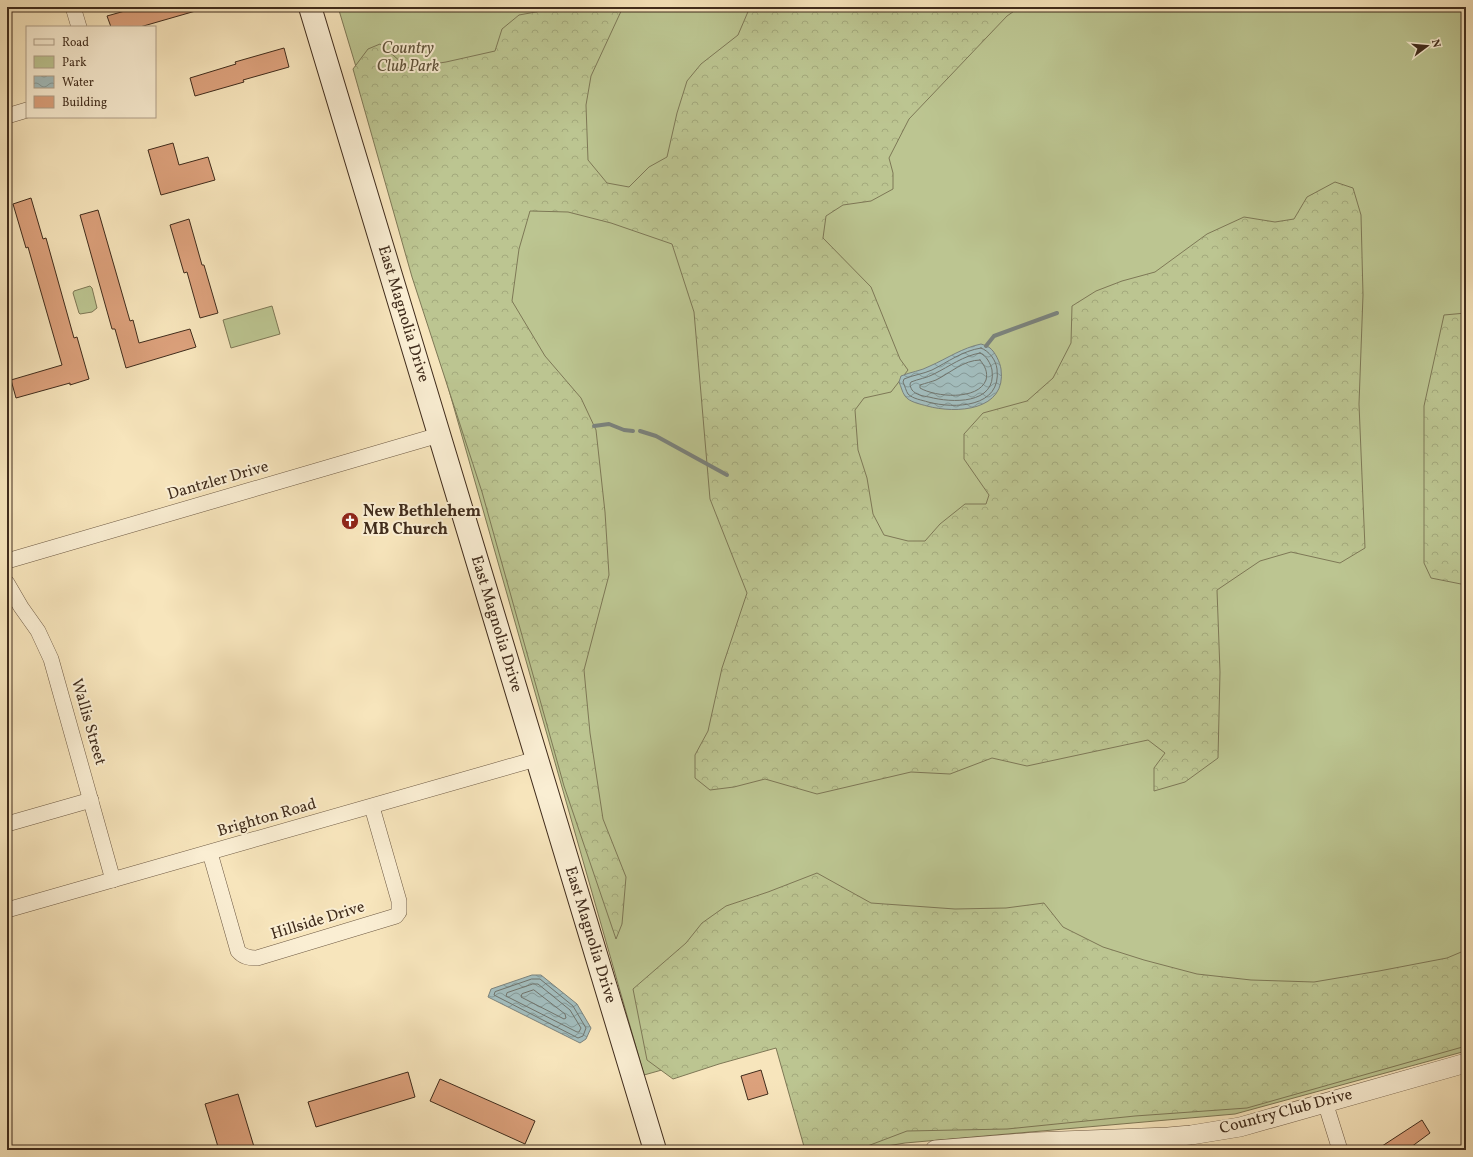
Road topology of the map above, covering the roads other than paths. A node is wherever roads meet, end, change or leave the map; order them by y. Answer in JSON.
{"nodes":[{"id":1,"x":73,"y":7,"type":"edge"},
{"id":2,"x":310,"y":7,"type":"edge"},
{"id":3,"x":79,"y":26,"type":"edge"},
{"id":4,"x":26,"y":110,"type":"edge"},
{"id":5,"x":7,"y":116,"type":"edge"},
{"id":6,"x":439,"y":435,"type":"junction"},
{"id":7,"x":7,"y":561,"type":"edge"},
{"id":8,"x":7,"y":583,"type":"edge"},
{"id":9,"x":536,"y":759,"type":"junction"},
{"id":10,"x":91,"y":800,"type":"junction"},
{"id":11,"x":372,"y":806,"type":"junction"},
{"id":12,"x":7,"y":824,"type":"edge"},
{"id":13,"x":210,"y":853,"type":"junction"},
{"id":14,"x":113,"y":880,"type":"junction"},
{"id":15,"x":7,"y":910,"type":"edge"},
{"id":16,"x":1466,"y":1063,"type":"edge"},
{"id":17,"x":1325,"y":1102,"type":"junction"},
{"id":18,"x":655,"y":1150,"type":"edge"},
{"id":19,"x":935,"y":1150,"type":"edge"},
{"id":20,"x":1340,"y":1150,"type":"edge"}],
"edges":[{"from":1,"to":3,"type":"street"},
{"from":2,"to":6,"type":"main road","name":"East Magnolia Drive"},
{"from":4,"to":5,"type":"street"},
{"from":6,"to":7,"type":"street","name":"Dantzler Drive"},
{"from":6,"to":9,"type":"main road","name":"East Magnolia Drive"},
{"from":8,"to":10,"type":"street","name":"Wallis Street"},
{"from":9,"to":11,"type":"street","name":"Brighton Road"},
{"from":9,"to":18,"type":"main road","name":"East Magnolia Drive"},
{"from":10,"to":12,"type":"street"},
{"from":10,"to":14,"type":"street","name":"Wallis Street"},
{"from":11,"to":13,"type":"street","name":"Brighton Road"},
{"from":11,"to":13,"type":"street","name":"Hillside Drive"},
{"from":13,"to":14,"type":"street","name":"Brighton Road"},
{"from":14,"to":15,"type":"street","name":"Brighton Road"},
{"from":16,"to":17,"type":"street","name":"Country Club Drive"},
{"from":17,"to":19,"type":"street","name":"Country Club Drive"},
{"from":17,"to":20,"type":"street"}]}
